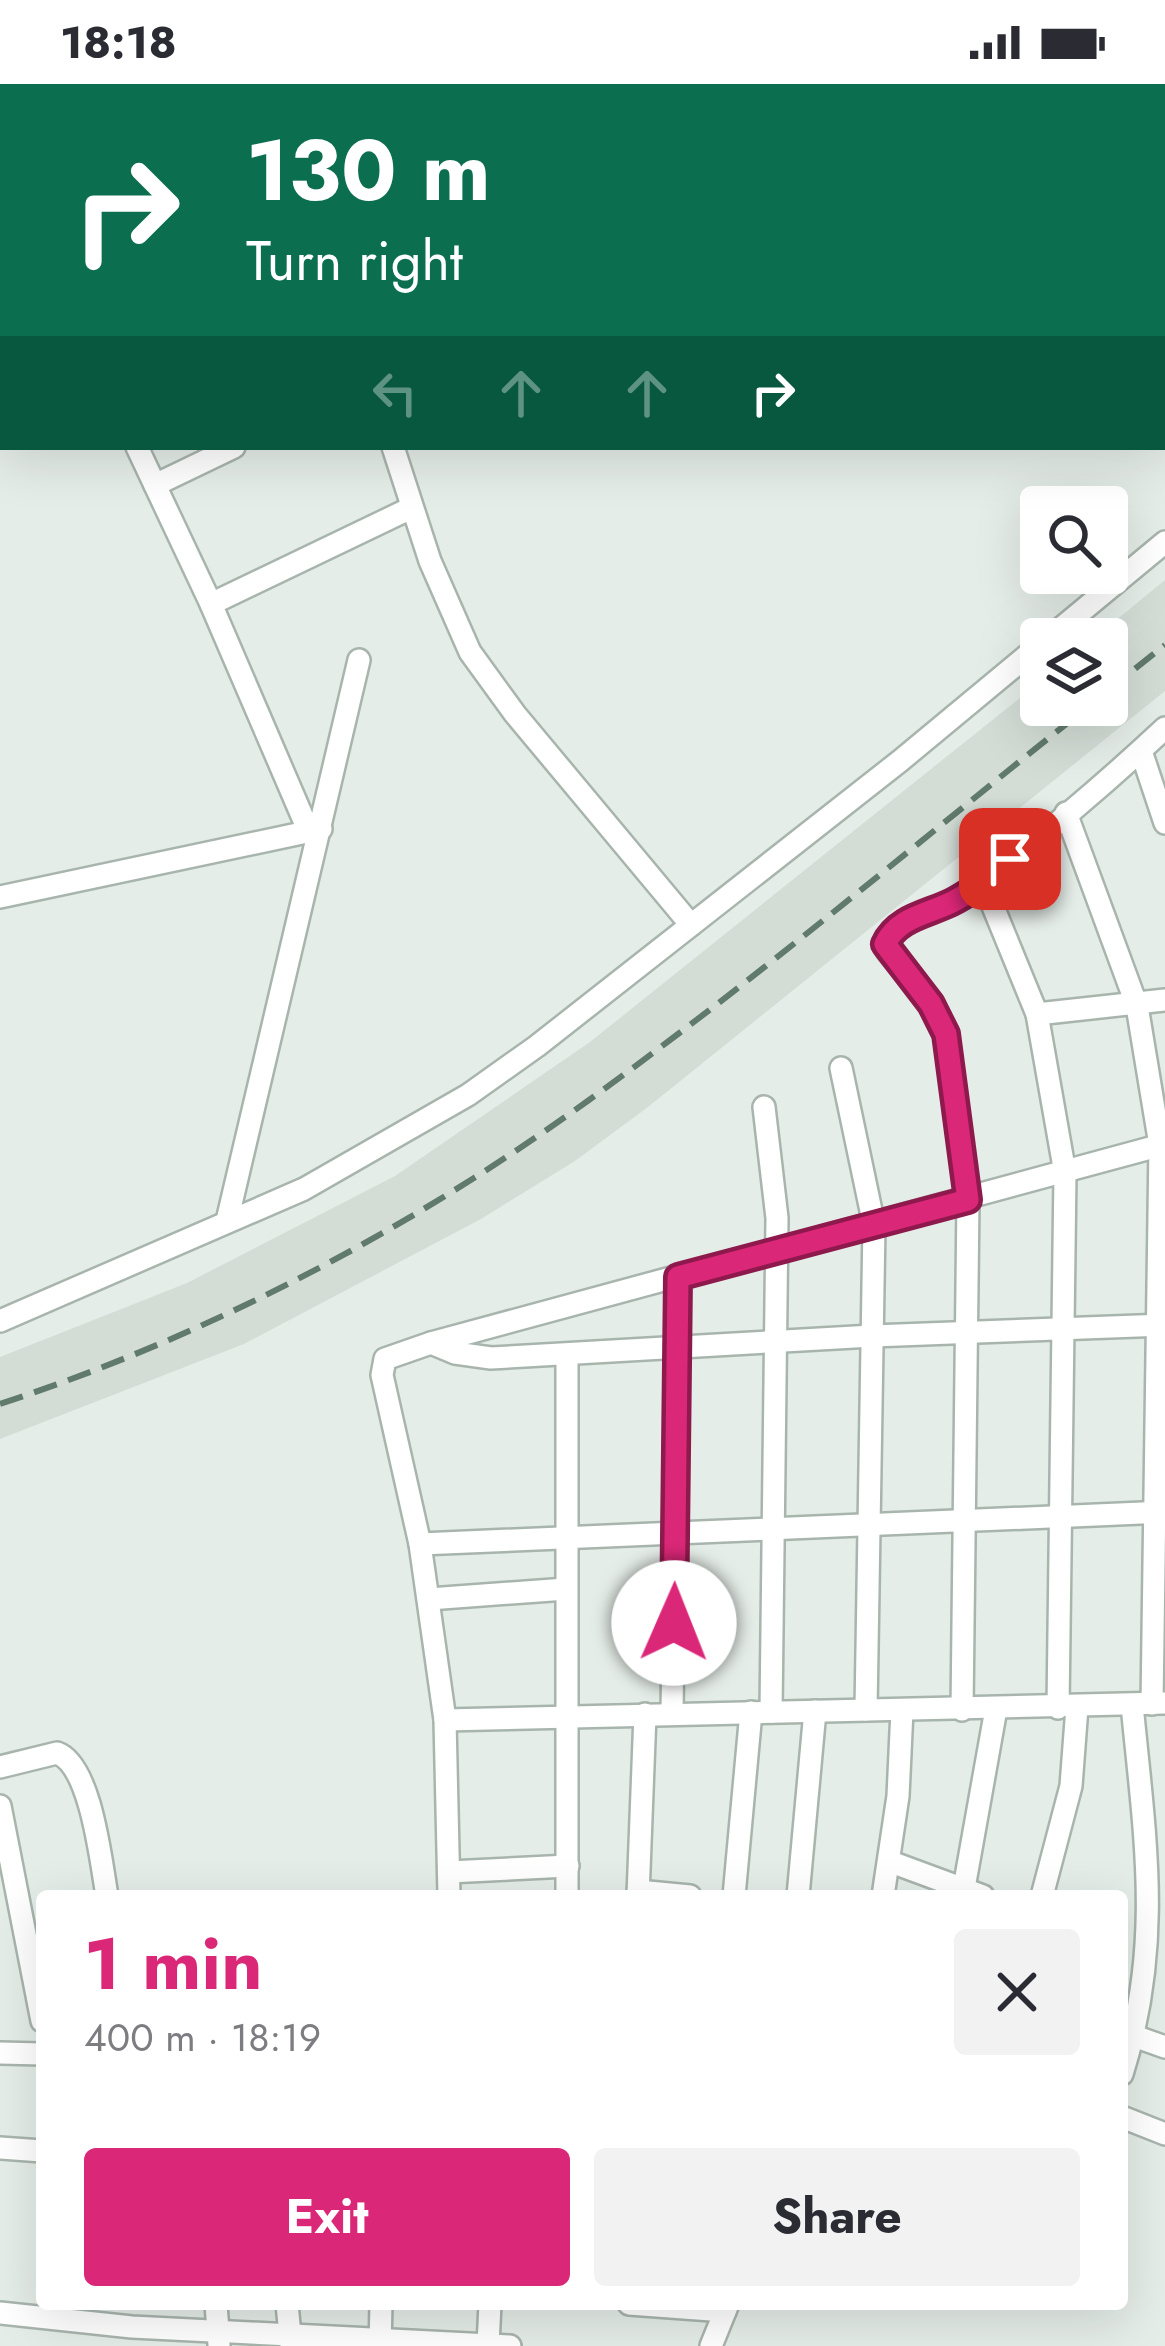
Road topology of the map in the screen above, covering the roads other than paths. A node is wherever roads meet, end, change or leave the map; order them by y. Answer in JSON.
{"nodes":[{"id":1,"x":138,"y":450,"type":"edge"},
{"id":2,"x":227,"y":450,"type":"edge"},
{"id":3,"x":394,"y":450,"type":"edge"},
{"id":4,"x":155,"y":485,"type":"junction"},
{"id":5,"x":411,"y":508,"type":"junction"},
{"id":6,"x":1165,"y":542,"type":"edge"},
{"id":7,"x":211,"y":604,"type":"junction"},
{"id":8,"x":1073,"y":618,"type":"edge"},
{"id":9,"x":359,"y":660,"type":"dead end"},
{"id":10,"x":1020,"y":662,"type":"edge"},
{"id":11,"x":1165,"y":728,"type":"edge"},
{"id":12,"x":1141,"y":751,"type":"junction"},
{"id":13,"x":1066,"y":813,"type":"junction"},
{"id":14,"x":1165,"y":823,"type":"edge"},
{"id":15,"x":315,"y":830,"type":"junction"},
{"id":16,"x":983,"y":882,"type":"junction"},
{"id":17,"x":0,"y":897,"type":"edge"},
{"id":18,"x":691,"y":925,"type":"junction"},
{"id":19,"x":1165,"y":1000,"type":"edge"},
{"id":20,"x":1137,"y":1006,"type":"junction"},
{"id":21,"x":1037,"y":1013,"type":"junction"},
{"id":22,"x":841,"y":1068,"type":"dead end"},
{"id":23,"x":764,"y":1108,"type":"dead end"},
{"id":24,"x":1162,"y":1145,"type":"edge"},
{"id":25,"x":1065,"y":1173,"type":"junction"},
{"id":26,"x":968,"y":1200,"type":"junction"},
{"id":27,"x":227,"y":1221,"type":"junction"},
{"id":28,"x":874,"y":1225,"type":"junction"},
{"id":29,"x":776,"y":1250,"type":"junction"},
{"id":30,"x":678,"y":1277,"type":"junction"},
{"id":31,"x":0,"y":1321,"type":"edge"},
{"id":32,"x":1162,"y":1325,"type":"edge"},
{"id":33,"x":1062,"y":1328,"type":"junction"},
{"id":34,"x":967,"y":1332,"type":"junction"},
{"id":35,"x":872,"y":1336,"type":"junction"},
{"id":36,"x":775,"y":1342,"type":"junction"},
{"id":37,"x":430,"y":1343,"type":"junction"},
{"id":38,"x":677,"y":1350,"type":"junction"},
{"id":39,"x":566,"y":1355,"type":"junction"},
{"id":40,"x":1160,"y":1512,"type":"edge"},
{"id":41,"x":1060,"y":1516,"type":"junction"},
{"id":42,"x":964,"y":1521,"type":"junction"},
{"id":43,"x":869,"y":1525,"type":"junction"},
{"id":44,"x":772,"y":1529,"type":"junction"},
{"id":45,"x":675,"y":1533,"type":"junction"},
{"id":46,"x":564,"y":1538,"type":"junction"},
{"id":47,"x":420,"y":1544,"type":"junction"},
{"id":48,"x":566,"y":1588,"type":"junction"},
{"id":49,"x":429,"y":1599,"type":"junction"},
{"id":50,"x":1150,"y":1704,"type":"edge"},
{"id":51,"x":1067,"y":1707,"type":"junction"},
{"id":52,"x":996,"y":1709,"type":"junction"},
{"id":53,"x":866,"y":1710,"type":"junction"},
{"id":54,"x":902,"y":1710,"type":"junction"},
{"id":55,"x":962,"y":1710,"type":"junction"},
{"id":56,"x":814,"y":1711,"type":"junction"},
{"id":57,"x":761,"y":1712,"type":"junction"},
{"id":58,"x":645,"y":1714,"type":"junction"},
{"id":59,"x":673,"y":1714,"type":"junction"},
{"id":60,"x":569,"y":1715,"type":"junction"},
{"id":61,"x":445,"y":1720,"type":"junction"},
{"id":62,"x":0,"y":1767,"type":"edge"},
{"id":63,"x":1141,"y":1801,"type":"junction"},
{"id":64,"x":1165,"y":1801,"type":"edge"},
{"id":65,"x":1,"y":1813,"type":"edge"},
{"id":66,"x":891,"y":1862,"type":"junction"},
{"id":67,"x":568,"y":1866,"type":"junction"},
{"id":68,"x":449,"y":1871,"type":"junction"},
{"id":69,"x":9,"y":1890,"type":"edge"},
{"id":70,"x":106,"y":1890,"type":"edge"},
{"id":71,"x":449,"y":1890,"type":"edge"},
{"id":72,"x":567,"y":1890,"type":"edge"},
{"id":73,"x":638,"y":1890,"type":"edge"},
{"id":74,"x":735,"y":1890,"type":"edge"},
{"id":75,"x":799,"y":1890,"type":"edge"},
{"id":76,"x":884,"y":1890,"type":"edge"},
{"id":77,"x":968,"y":1890,"type":"edge"},
{"id":78,"x":973,"y":1890,"type":"edge"},
{"id":79,"x":1044,"y":1890,"type":"edge"},
{"id":80,"x":1157,"y":1941,"type":"edge"},
{"id":81,"x":36,"y":1997,"type":"edge"},
{"id":82,"x":1134,"y":2036,"type":"junction"},
{"id":83,"x":1165,"y":2047,"type":"edge"},
{"id":84,"x":0,"y":2053,"type":"edge"},
{"id":85,"x":36,"y":2054,"type":"edge"},
{"id":86,"x":1128,"y":2055,"type":"edge"},
{"id":87,"x":1128,"y":2119,"type":"edge"},
{"id":88,"x":1165,"y":2134,"type":"edge"},
{"id":89,"x":0,"y":2148,"type":"edge"},
{"id":90,"x":36,"y":2151,"type":"edge"},
{"id":91,"x":288,"y":2310,"type":"edge"},
{"id":92,"x":381,"y":2310,"type":"edge"},
{"id":93,"x":489,"y":2310,"type":"edge"},
{"id":94,"x":726,"y":2310,"type":"edge"},
{"id":95,"x":0,"y":2313,"type":"edge"},
{"id":96,"x":75,"y":2313,"type":"edge"},
{"id":97,"x":219,"y":2339,"type":"edge"},
{"id":98,"x":290,"y":2340,"type":"edge"},
{"id":99,"x":380,"y":2342,"type":"edge"},
{"id":100,"x":480,"y":2345,"type":"edge"},
{"id":101,"x":510,"y":2346,"type":"edge"},
{"id":102,"x":712,"y":2346,"type":"edge"}],
"edges":[{"from":1,"to":4,"type":"street"},
{"from":2,"to":4,"type":"street"},
{"from":3,"to":5,"type":"street"},
{"from":4,"to":7,"type":"street"},
{"from":5,"to":7,"type":"street"},
{"from":5,"to":18,"type":"street"},
{"from":6,"to":8,"type":"street"},
{"from":7,"to":15,"type":"street"},
{"from":9,"to":15,"type":"street"},
{"from":10,"to":18,"type":"street"},
{"from":11,"to":12,"type":"street"},
{"from":12,"to":13,"type":"street"},
{"from":12,"to":14,"type":"street"},
{"from":13,"to":16,"type":"street"},
{"from":13,"to":20,"type":"street"},
{"from":15,"to":17,"type":"street"},
{"from":15,"to":27,"type":"street"},
{"from":16,"to":21,"type":"street"},
{"from":16,"to":26,"type":"street"},
{"from":18,"to":27,"type":"street"},
{"from":19,"to":20,"type":"street"},
{"from":20,"to":21,"type":"street"},
{"from":20,"to":24,"type":"street"},
{"from":21,"to":25,"type":"street"},
{"from":22,"to":28,"type":"street"},
{"from":23,"to":29,"type":"street"},
{"from":24,"to":25,"type":"street"},
{"from":24,"to":32,"type":"street"},
{"from":25,"to":26,"type":"street"},
{"from":25,"to":33,"type":"street"},
{"from":26,"to":28,"type":"street"},
{"from":26,"to":34,"type":"street"},
{"from":27,"to":31,"type":"street"},
{"from":28,"to":29,"type":"street"},
{"from":28,"to":35,"type":"street"},
{"from":29,"to":30,"type":"street"},
{"from":29,"to":36,"type":"street"},
{"from":30,"to":37,"type":"street"},
{"from":30,"to":38,"type":"street"},
{"from":32,"to":33,"type":"street"},
{"from":32,"to":40,"type":"street"},
{"from":33,"to":34,"type":"street"},
{"from":33,"to":41,"type":"street"},
{"from":34,"to":35,"type":"street"},
{"from":34,"to":42,"type":"street"},
{"from":35,"to":36,"type":"street"},
{"from":35,"to":43,"type":"street"},
{"from":36,"to":38,"type":"street"},
{"from":36,"to":44,"type":"street"},
{"from":37,"to":39,"type":"street"},
{"from":37,"to":47,"type":"street"},
{"from":38,"to":39,"type":"street"},
{"from":38,"to":45,"type":"street"},
{"from":39,"to":46,"type":"street"},
{"from":40,"to":41,"type":"street"},
{"from":40,"to":50,"type":"street"},
{"from":41,"to":42,"type":"street"},
{"from":41,"to":51,"type":"street"},
{"from":42,"to":43,"type":"street"},
{"from":42,"to":55,"type":"street"},
{"from":43,"to":44,"type":"street"},
{"from":43,"to":53,"type":"street"},
{"from":44,"to":45,"type":"street"},
{"from":44,"to":57,"type":"street"},
{"from":45,"to":46,"type":"street"},
{"from":45,"to":59,"type":"street"},
{"from":46,"to":47,"type":"street"},
{"from":46,"to":48,"type":"street"},
{"from":47,"to":49,"type":"street"},
{"from":48,"to":49,"type":"street"},
{"from":48,"to":60,"type":"street"},
{"from":49,"to":61,"type":"street"},
{"from":50,"to":51,"type":"street"},
{"from":50,"to":63,"type":"street"},
{"from":51,"to":52,"type":"street"},
{"from":51,"to":79,"type":"street"},
{"from":52,"to":55,"type":"street"},
{"from":52,"to":78,"type":"street"},
{"from":53,"to":54,"type":"street"},
{"from":53,"to":56,"type":"street"},
{"from":54,"to":55,"type":"street"},
{"from":54,"to":66,"type":"street"},
{"from":56,"to":57,"type":"street"},
{"from":56,"to":75,"type":"street"},
{"from":57,"to":59,"type":"street"},
{"from":57,"to":74,"type":"street"},
{"from":58,"to":59,"type":"street"},
{"from":58,"to":60,"type":"street"},
{"from":58,"to":73,"type":"street"},
{"from":60,"to":61,"type":"street"},
{"from":60,"to":67,"type":"street"},
{"from":61,"to":68,"type":"street"},
{"from":62,"to":70,"type":"street"},
{"from":63,"to":64,"type":"street"},
{"from":63,"to":80,"type":"street"},
{"from":65,"to":69,"type":"street"},
{"from":66,"to":76,"type":"street"},
{"from":66,"to":77,"type":"street"},
{"from":67,"to":68,"type":"street"},
{"from":67,"to":72,"type":"street"},
{"from":68,"to":71,"type":"street"},
{"from":69,"to":81,"type":"street"},
{"from":80,"to":82,"type":"street"},
{"from":82,"to":83,"type":"street"},
{"from":82,"to":86,"type":"street"},
{"from":84,"to":85,"type":"street"},
{"from":87,"to":88,"type":"street"},
{"from":89,"to":90,"type":"street"},
{"from":91,"to":98,"type":"street"},
{"from":92,"to":99,"type":"street"},
{"from":93,"to":100,"type":"street"},
{"from":94,"to":102,"type":"street"},
{"from":95,"to":96,"type":"street"},
{"from":96,"to":97,"type":"street"},
{"from":97,"to":98,"type":"street"},
{"from":98,"to":99,"type":"street"},
{"from":99,"to":100,"type":"street"},
{"from":100,"to":101,"type":"street"}]}
